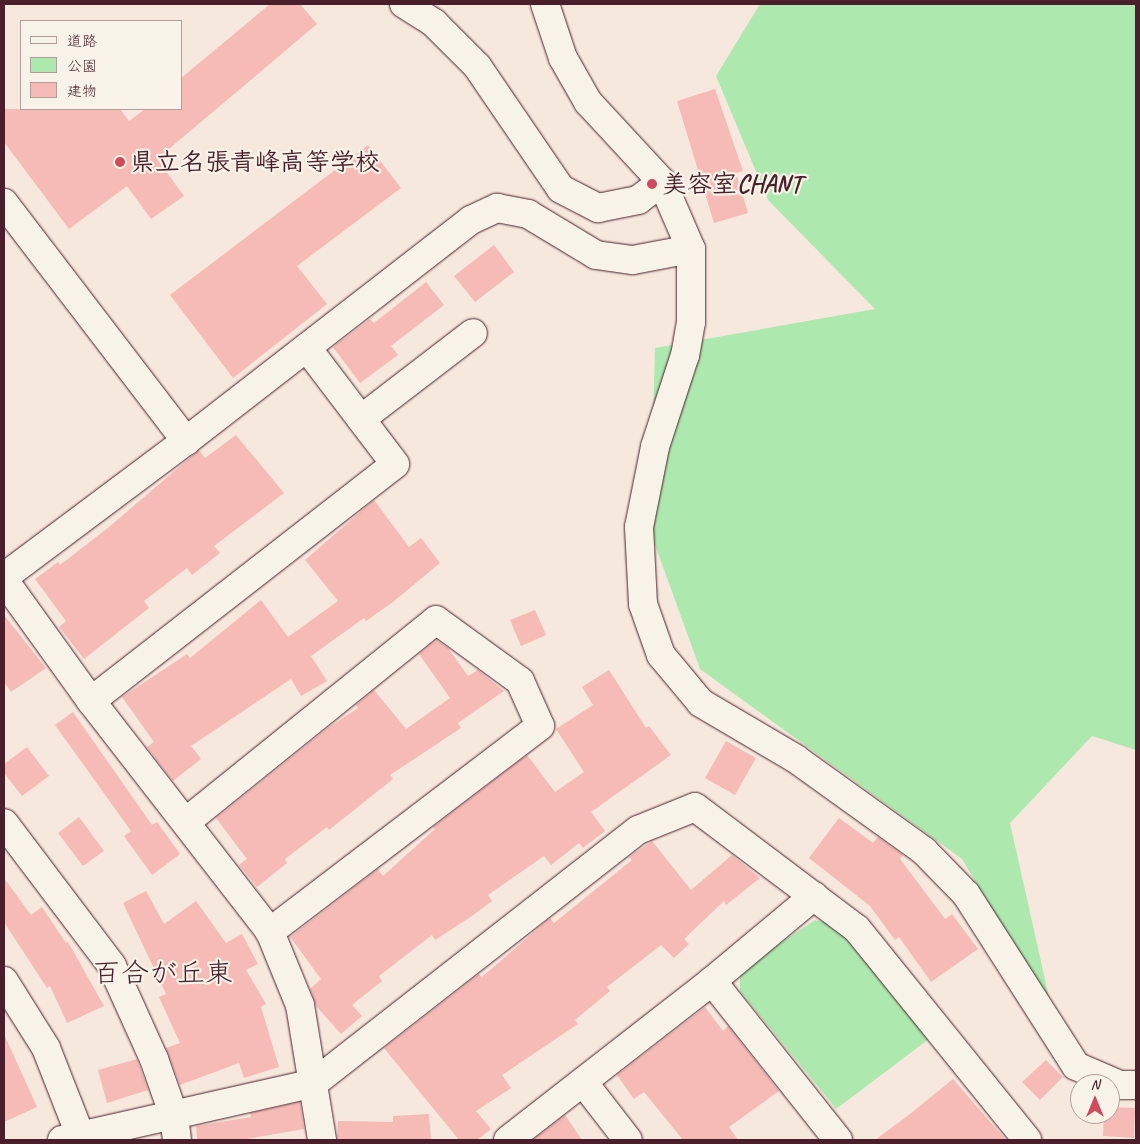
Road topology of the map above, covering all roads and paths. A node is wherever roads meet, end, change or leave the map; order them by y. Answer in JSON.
{"nodes":[{"id":1,"x":404,"y":4,"type":"edge"},
{"id":2,"x":545,"y":4,"type":"edge"},
{"id":3,"x":662,"y":182,"type":"junction"},
{"id":4,"x":4,"y":203,"type":"edge"},
{"id":5,"x":691,"y":249,"type":"junction"},
{"id":6,"x":473,"y":333,"type":"dead end"},
{"id":7,"x":307,"y":348,"type":"junction"},
{"id":8,"x":361,"y":419,"type":"junction"},
{"id":9,"x":186,"y":441,"type":"junction"},
{"id":10,"x":4,"y":578,"type":"edge"},
{"id":11,"x":90,"y":701,"type":"junction"},
{"id":12,"x":187,"y":821,"type":"junction"},
{"id":13,"x":4,"y":823,"type":"edge"},
{"id":14,"x":814,"y":896,"type":"junction"},
{"id":15,"x":270,"y":932,"type":"junction"},
{"id":16,"x":4,"y":981,"type":"edge"},
{"id":17,"x":712,"y":981,"type":"junction"},
{"id":18,"x":583,"y":1082,"type":"junction"},
{"id":19,"x":314,"y":1083,"type":"junction"},
{"id":20,"x":1136,"y":1085,"type":"edge"},
{"id":21,"x":175,"y":1128,"type":"edge"},
{"id":22,"x":75,"y":1139,"type":"edge"},
{"id":23,"x":322,"y":1140,"type":"edge"},
{"id":24,"x":508,"y":1140,"type":"edge"},
{"id":25,"x":628,"y":1140,"type":"edge"},
{"id":26,"x":838,"y":1140,"type":"edge"},
{"id":27,"x":1027,"y":1140,"type":"edge"}],
"edges":[{"from":1,"to":3,"type":"street"},
{"from":2,"to":3,"type":"street"},
{"from":3,"to":5,"type":"street"},
{"from":4,"to":9,"type":"street"},
{"from":5,"to":7,"type":"street"},
{"from":5,"to":20,"type":"street"},
{"from":6,"to":8,"type":"street"},
{"from":7,"to":8,"type":"street"},
{"from":7,"to":9,"type":"street"},
{"from":8,"to":11,"type":"street"},
{"from":9,"to":10,"type":"street"},
{"from":10,"to":11,"type":"street"},
{"from":11,"to":12,"type":"street"},
{"from":12,"to":15,"type":"street"},
{"from":12,"to":15,"type":"street"},
{"from":13,"to":21,"type":"street"},
{"from":14,"to":17,"type":"street"},
{"from":14,"to":19,"type":"street"},
{"from":14,"to":27,"type":"street"},
{"from":15,"to":19,"type":"street"},
{"from":16,"to":22,"type":"street"},
{"from":17,"to":18,"type":"street"},
{"from":17,"to":26,"type":"street"},
{"from":18,"to":24,"type":"street"},
{"from":18,"to":25,"type":"street"},
{"from":19,"to":21,"type":"street"},
{"from":19,"to":23,"type":"street"},
{"from":21,"to":22,"type":"street"}]}
